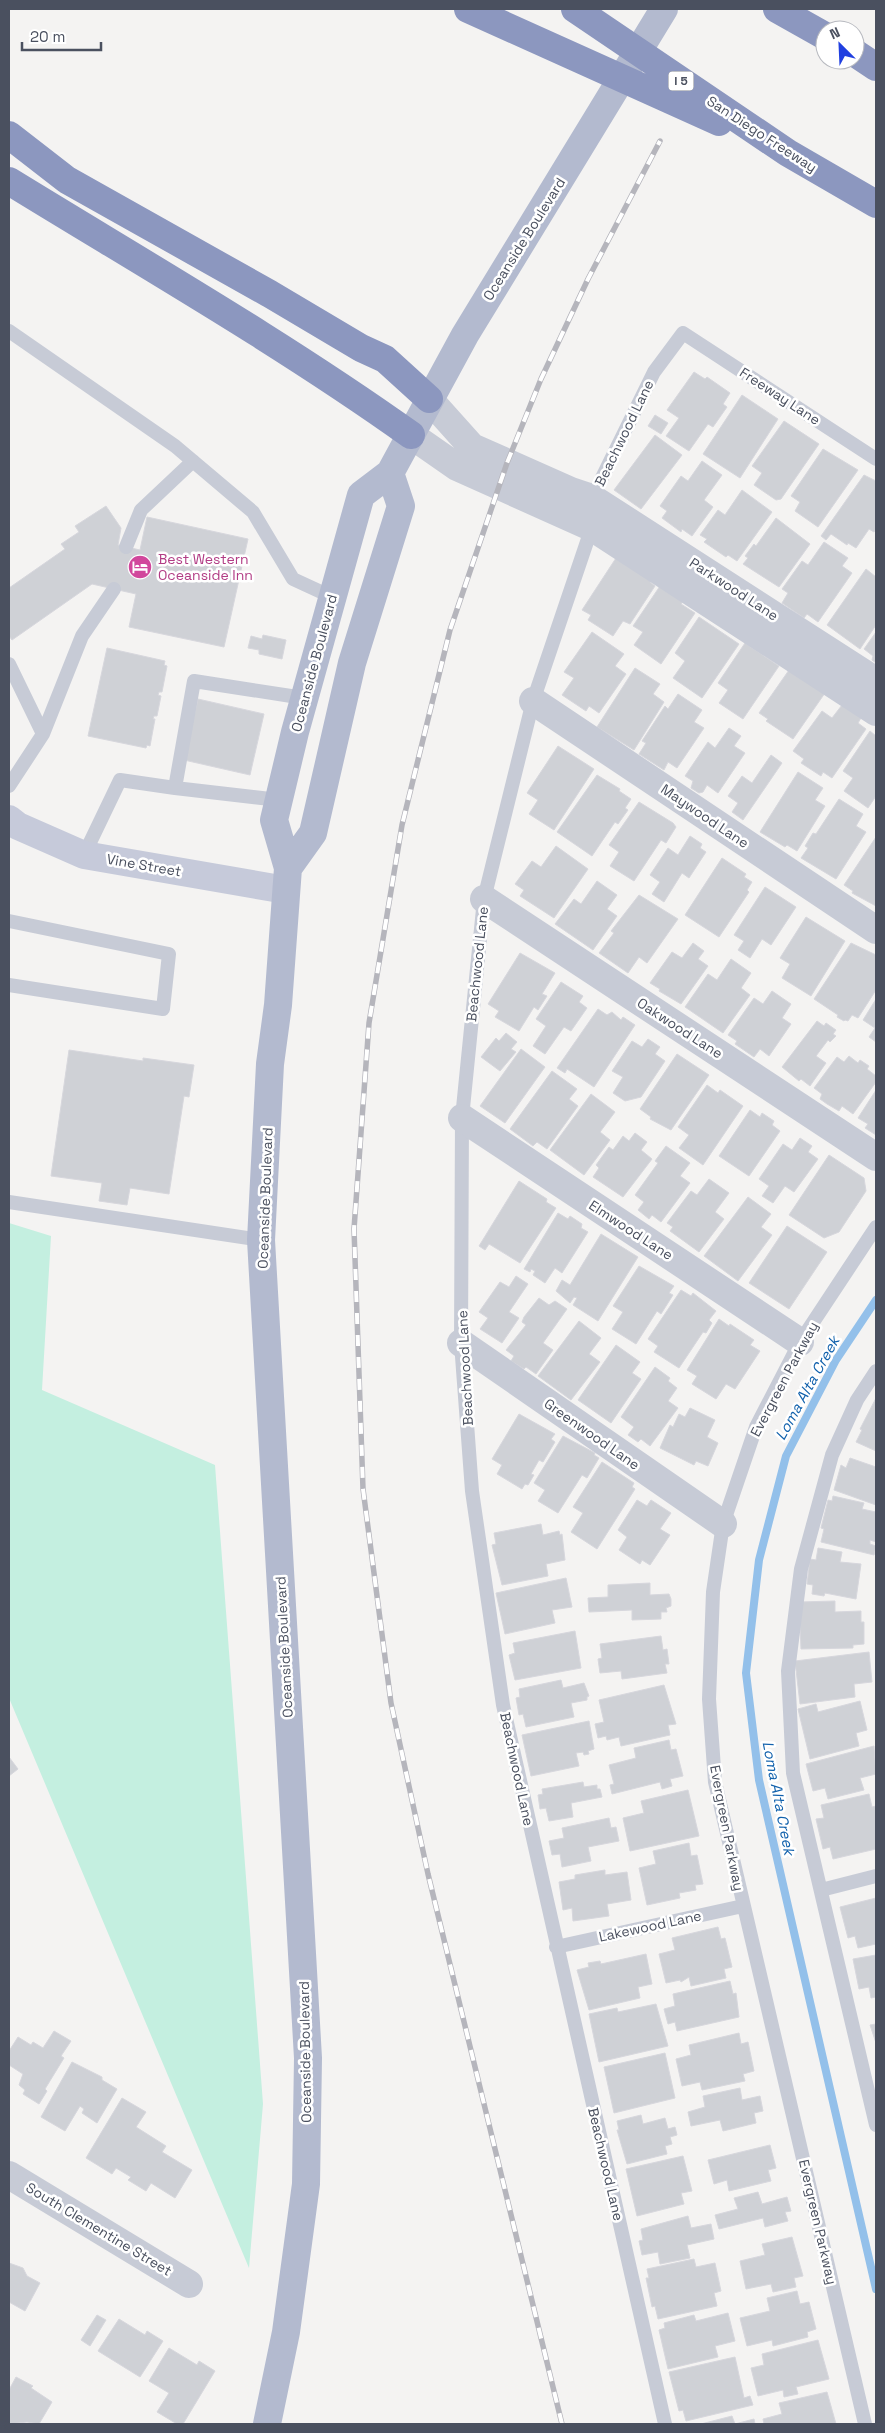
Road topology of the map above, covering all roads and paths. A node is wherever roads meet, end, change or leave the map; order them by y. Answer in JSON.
{"nodes":[{"id":1,"x":468,"y":9,"type":"edge"},
{"id":2,"x":575,"y":9,"type":"edge"},
{"id":3,"x":664,"y":9,"type":"edge"},
{"id":4,"x":777,"y":9,"type":"edge"},
{"id":5,"x":802,"y":9,"type":"edge"},
{"id":6,"x":815,"y":20,"type":"edge"},
{"id":7,"x":815,"y":30,"type":"edge"},
{"id":8,"x":865,"y":60,"type":"edge"},
{"id":9,"x":876,"y":67,"type":"edge"},
{"id":10,"x":9,"y":134,"type":"edge"},
{"id":11,"x":788,"y":153,"type":"junction"},
{"id":12,"x":9,"y":181,"type":"edge"},
{"id":13,"x":876,"y":204,"type":"edge"},
{"id":14,"x":9,"y":331,"type":"edge"},
{"id":15,"x":683,"y":333,"type":"joint"},
{"id":16,"x":430,"y":399,"type":"junction"},
{"id":17,"x":411,"y":435,"type":"junction"},
{"id":18,"x":876,"y":458,"type":"edge"},
{"id":19,"x":193,"y":461,"type":"junction"},
{"id":20,"x":390,"y":473,"type":"junction"},
{"id":21,"x":592,"y":498,"type":"junction"},
{"id":22,"x":593,"y":528,"type":"junction"},
{"id":23,"x":126,"y":547,"type":"dead end"},
{"id":24,"x":114,"y":589,"type":"dead end"},
{"id":25,"x":332,"y":597,"type":"junction"},
{"id":26,"x":9,"y":664,"type":"edge"},
{"id":27,"x":876,"y":681,"type":"edge"},
{"id":28,"x":304,"y":698,"type":"junction"},
{"id":29,"x":533,"y":701,"type":"junction"},
{"id":30,"x":876,"y":712,"type":"edge"},
{"id":31,"x":43,"y":734,"type":"junction"},
{"id":32,"x":9,"y":786,"type":"edge"},
{"id":33,"x":174,"y":788,"type":"junction"},
{"id":34,"x":279,"y":800,"type":"junction"},
{"id":35,"x":12,"y":828,"type":"edge"},
{"id":36,"x":84,"y":855,"type":"junction"},
{"id":37,"x":287,"y":879,"type":"junction"},
{"id":38,"x":484,"y":899,"type":"junction"},
{"id":39,"x":9,"y":921,"type":"edge"},
{"id":40,"x":876,"y":930,"type":"edge"},
{"id":41,"x":9,"y":985,"type":"edge"},
{"id":42,"x":462,"y":1118,"type":"junction"},
{"id":43,"x":876,"y":1157,"type":"edge"},
{"id":44,"x":9,"y":1202,"type":"edge"},
{"id":45,"x":876,"y":1227,"type":"edge"},
{"id":46,"x":261,"y":1240,"type":"junction"},
{"id":47,"x":800,"y":1342,"type":"junction"},
{"id":48,"x":461,"y":1343,"type":"junction"},
{"id":49,"x":876,"y":1371,"type":"edge"},
{"id":50,"x":722,"y":1524,"type":"junction"},
{"id":51,"x":876,"y":1876,"type":"edge"},
{"id":52,"x":821,"y":1890,"type":"junction"},
{"id":53,"x":743,"y":1906,"type":"junction"},
{"id":54,"x":556,"y":1947,"type":"junction"},
{"id":55,"x":876,"y":2125,"type":"edge"},
{"id":56,"x":9,"y":2175,"type":"edge"},
{"id":57,"x":189,"y":2284,"type":"dead end"},
{"id":58,"x":267,"y":2424,"type":"edge"},
{"id":59,"x":665,"y":2424,"type":"edge"},
{"id":60,"x":865,"y":2424,"type":"edge"}],
"edges":[{"from":1,"to":11,"type":"highway"},
{"from":2,"to":11,"type":"highway","name":"San Diego Freeway","number":"I 5"},
{"from":3,"to":16,"type":"main road","name":"Oceanside Boulevard"},
{"from":4,"to":7,"type":"highway"},
{"from":5,"to":6,"type":"highway"},
{"from":8,"to":9,"type":"highway"},
{"from":10,"to":16,"type":"highway"},
{"from":11,"to":13,"type":"highway","name":"San Diego Freeway","number":"I 5"},
{"from":12,"to":17,"type":"highway"},
{"from":14,"to":19,"type":"lane"},
{"from":15,"to":18,"type":"lane","name":"Freeway Lane"},
{"from":15,"to":21,"type":"lane","name":"Beachwood Lane"},
{"from":16,"to":17,"type":"main road","name":"Oceanside Boulevard"},
{"from":16,"to":21,"type":"street","name":"Parkwood Lane"},
{"from":17,"to":20,"type":"main road","name":"Oceanside Boulevard"},
{"from":17,"to":22,"type":"street","name":"Parkwood Lane"},
{"from":19,"to":23,"type":"lane"},
{"from":19,"to":25,"type":"lane"},
{"from":20,"to":25,"type":"main road","name":"Oceanside Boulevard"},
{"from":20,"to":37,"type":"main road"},
{"from":21,"to":22,"type":"lane","name":"Beachwood Lane"},
{"from":21,"to":27,"type":"street","name":"Parkwood Lane"},
{"from":22,"to":29,"type":"lane","name":"Beachwood Lane"},
{"from":22,"to":30,"type":"street","name":"Parkwood Lane"},
{"from":24,"to":31,"type":"lane"},
{"from":25,"to":28,"type":"main road","name":"Oceanside Boulevard"},
{"from":26,"to":31,"type":"lane"},
{"from":28,"to":33,"type":"lane"},
{"from":28,"to":34,"type":"main road","name":"Oceanside Boulevard"},
{"from":29,"to":38,"type":"lane","name":"Beachwood Lane"},
{"from":29,"to":40,"type":"street","name":"Maywood Lane"},
{"from":31,"to":32,"type":"lane"},
{"from":33,"to":34,"type":"lane"},
{"from":33,"to":36,"type":"lane"},
{"from":34,"to":37,"type":"main road","name":"Oceanside Boulevard"},
{"from":35,"to":36,"type":"street","name":"Vine Street"},
{"from":36,"to":37,"type":"street","name":"Vine Street"},
{"from":37,"to":46,"type":"main road","name":"Oceanside Boulevard"},
{"from":38,"to":42,"type":"lane","name":"Beachwood Lane"},
{"from":38,"to":43,"type":"street","name":"Oakwood Lane"},
{"from":39,"to":41,"type":"lane"},
{"from":42,"to":47,"type":"street","name":"Elmwood Lane"},
{"from":42,"to":48,"type":"lane","name":"Beachwood Lane"},
{"from":44,"to":46,"type":"lane"},
{"from":45,"to":47,"type":"lane","name":"Evergreen Parkway"},
{"from":46,"to":58,"type":"main road","name":"Oceanside Boulevard"},
{"from":47,"to":50,"type":"lane","name":"Evergreen Parkway"},
{"from":48,"to":50,"type":"street","name":"Greenwood Lane"},
{"from":48,"to":54,"type":"lane","name":"Beachwood Lane"},
{"from":49,"to":52,"type":"lane"},
{"from":50,"to":53,"type":"lane","name":"Evergreen Parkway"},
{"from":51,"to":52,"type":"lane"},
{"from":52,"to":55,"type":"lane"},
{"from":53,"to":54,"type":"lane","name":"Lakewood Lane"},
{"from":53,"to":60,"type":"lane","name":"Evergreen Parkway"},
{"from":54,"to":59,"type":"lane","name":"Beachwood Lane"},
{"from":56,"to":57,"type":"street","name":"South Clementine Street"}]}
